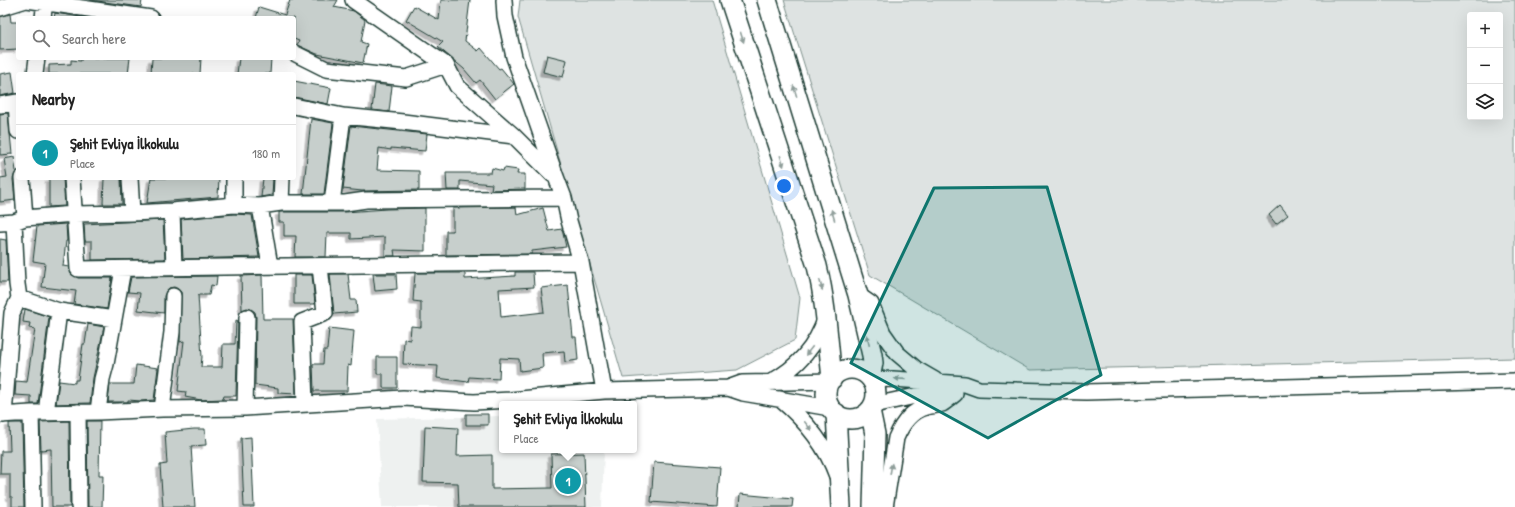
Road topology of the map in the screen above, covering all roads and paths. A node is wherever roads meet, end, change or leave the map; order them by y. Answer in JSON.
{"nodes":[{"id":1,"x":27,"y":0,"type":"edge"},
{"id":2,"x":353,"y":0,"type":"edge"},
{"id":3,"x":504,"y":0,"type":"edge"},
{"id":4,"x":730,"y":0,"type":"edge"},
{"id":5,"x":767,"y":0,"type":"edge"},
{"id":6,"x":45,"y":7,"type":"edge"},
{"id":7,"x":0,"y":8,"type":"edge"},
{"id":8,"x":132,"y":16,"type":"edge"},
{"id":9,"x":296,"y":54,"type":"edge"},
{"id":10,"x":37,"y":60,"type":"edge"},
{"id":11,"x":446,"y":65,"type":"junction"},
{"id":12,"x":35,"y":72,"type":"edge"},
{"id":13,"x":16,"y":102,"type":"edge"},
{"id":14,"x":0,"y":105,"type":"edge"},
{"id":15,"x":296,"y":106,"type":"edge"},
{"id":16,"x":343,"y":116,"type":"junction"},
{"id":17,"x":514,"y":136,"type":"junction"},
{"id":18,"x":556,"y":177,"type":"junction"},
{"id":19,"x":22,"y":180,"type":"edge"},
{"id":20,"x":72,"y":180,"type":"edge"},
{"id":21,"x":130,"y":180,"type":"edge"},
{"id":22,"x":234,"y":180,"type":"edge"},
{"id":23,"x":282,"y":180,"type":"edge"},
{"id":24,"x":564,"y":198,"type":"junction"},
{"id":25,"x":281,"y":203,"type":"junction"},
{"id":26,"x":332,"y":203,"type":"junction"},
{"id":27,"x":234,"y":204,"type":"junction"},
{"id":28,"x":260,"y":206,"type":"junction"},
{"id":29,"x":172,"y":211,"type":"junction"},
{"id":30,"x":132,"y":213,"type":"junction"},
{"id":31,"x":74,"y":214,"type":"junction"},
{"id":32,"x":13,"y":221,"type":"edge"},
{"id":33,"x":581,"y":262,"type":"junction"},
{"id":34,"x":270,"y":266,"type":"junction"},
{"id":35,"x":320,"y":266,"type":"junction"},
{"id":36,"x":174,"y":268,"type":"junction"},
{"id":37,"x":123,"y":269,"type":"junction"},
{"id":38,"x":858,"y":295,"type":"junction"},
{"id":39,"x":173,"y":296,"type":"dead end"},
{"id":40,"x":19,"y":298,"type":"junction"},
{"id":41,"x":58,"y":311,"type":"junction"},
{"id":42,"x":6,"y":314,"type":"edge"},
{"id":43,"x":826,"y":316,"type":"junction"},
{"id":44,"x":247,"y":317,"type":"dead end"},
{"id":45,"x":114,"y":319,"type":"junction"},
{"id":46,"x":871,"y":379,"type":"junction"},
{"id":47,"x":831,"y":380,"type":"junction"},
{"id":48,"x":1515,"y":381,"type":"edge"},
{"id":49,"x":770,"y":382,"type":"junction"},
{"id":50,"x":940,"y":382,"type":"junction"},
{"id":51,"x":728,"y":388,"type":"junction"},
{"id":52,"x":979,"y":389,"type":"junction"},
{"id":53,"x":604,"y":390,"type":"junction"},
{"id":54,"x":955,"y":394,"type":"junction"},
{"id":55,"x":780,"y":399,"type":"junction"},
{"id":56,"x":305,"y":404,"type":"junction"},
{"id":57,"x":246,"y":408,"type":"junction"},
{"id":58,"x":872,"y":408,"type":"junction"},
{"id":59,"x":162,"y":409,"type":"junction"},
{"id":60,"x":833,"y":411,"type":"junction"},
{"id":61,"x":31,"y":412,"type":"junction"},
{"id":62,"x":78,"y":412,"type":"junction"},
{"id":63,"x":98,"y":412,"type":"junction"},
{"id":64,"x":46,"y":413,"type":"junction"},
{"id":65,"x":2,"y":415,"type":"edge"},
{"id":66,"x":841,"y":486,"type":"junction"},
{"id":67,"x":33,"y":507,"type":"edge"},
{"id":68,"x":79,"y":507,"type":"edge"},
{"id":69,"x":841,"y":507,"type":"edge"},
{"id":70,"x":873,"y":507,"type":"edge"},
{"id":71,"x":885,"y":507,"type":"edge"}],
"edges":[{"from":1,"to":6,"type":"street"},
{"from":1,"to":7,"type":"street"},
{"from":2,"to":11,"type":"street"},
{"from":3,"to":18,"type":"street"},
{"from":4,"to":43,"type":"main road","one_way":true},
{"from":38,"to":5,"type":"main road","one_way":true},
{"from":6,"to":8,"type":"street"},
{"from":9,"to":11,"type":"street"},
{"from":10,"to":12,"type":"street"},
{"from":11,"to":17,"type":"street"},
{"from":13,"to":14,"type":"street"},
{"from":15,"to":16,"type":"street"},
{"from":16,"to":17,"type":"street"},
{"from":16,"to":26,"type":"street"},
{"from":17,"to":18,"type":"street"},
{"from":18,"to":24,"type":"street"},
{"from":19,"to":32,"type":"street"},
{"from":20,"to":31,"type":"street"},
{"from":21,"to":30,"type":"street"},
{"from":22,"to":27,"type":"street"},
{"from":23,"to":25,"type":"street"},
{"from":24,"to":26,"type":"street"},
{"from":24,"to":33,"type":"street"},
{"from":25,"to":26,"type":"street"},
{"from":25,"to":28,"type":"street"},
{"from":27,"to":28,"type":"street"},
{"from":27,"to":29,"type":"street"},
{"from":28,"to":34,"type":"street"},
{"from":29,"to":30,"type":"street"},
{"from":29,"to":36,"type":"street"},
{"from":30,"to":31,"type":"street"},
{"from":31,"to":32,"type":"street"},
{"from":31,"to":37,"type":"street"},
{"from":32,"to":40,"type":"street"},
{"from":33,"to":35,"type":"street"},
{"from":33,"to":53,"type":"street"},
{"from":34,"to":35,"type":"street"},
{"from":34,"to":36,"type":"street"},
{"from":35,"to":56,"type":"street"},
{"from":36,"to":37,"type":"street"},
{"from":37,"to":45,"type":"street"},
{"from":46,"to":38,"type":"main road","one_way":true},
{"from":38,"to":50,"type":"street"},
{"from":39,"to":59,"type":"street"},
{"from":40,"to":41,"type":"street"},
{"from":40,"to":42,"type":"street"},
{"from":41,"to":45,"type":"street"},
{"from":41,"to":64,"type":"street"},
{"from":42,"to":65,"type":"street"},
{"from":43,"to":47,"type":"main road"},
{"from":43,"to":49,"type":"street","one_way":true},
{"from":44,"to":57,"type":"street"},
{"from":45,"to":63,"type":"street"},
{"from":46,"to":47,"type":"main road"},
{"from":50,"to":46,"type":"street","one_way":true},
{"from":46,"to":58,"type":"main road"},
{"from":47,"to":49,"type":"street"},
{"from":47,"to":60,"type":"main road"},
{"from":48,"to":52,"type":"street"},
{"from":49,"to":51,"type":"street"},
{"from":50,"to":52,"type":"street"},
{"from":51,"to":53,"type":"street"},
{"from":51,"to":55,"type":"street"},
{"from":52,"to":54,"type":"street"},
{"from":53,"to":56,"type":"street"},
{"from":54,"to":58,"type":"street"},
{"from":71,"to":54,"type":"street","one_way":true},
{"from":55,"to":60,"type":"street"},
{"from":55,"to":66,"type":"street","one_way":true},
{"from":56,"to":57,"type":"street"},
{"from":57,"to":59,"type":"street"},
{"from":58,"to":60,"type":"main road"},
{"from":58,"to":70,"type":"main road"},
{"from":59,"to":63,"type":"street"},
{"from":60,"to":66,"type":"main road"},
{"from":61,"to":64,"type":"street"},
{"from":61,"to":65,"type":"street"},
{"from":61,"to":67,"type":"street"},
{"from":62,"to":63,"type":"street"},
{"from":62,"to":64,"type":"street"},
{"from":62,"to":68,"type":"street"},
{"from":66,"to":69,"type":"main road"}]}
